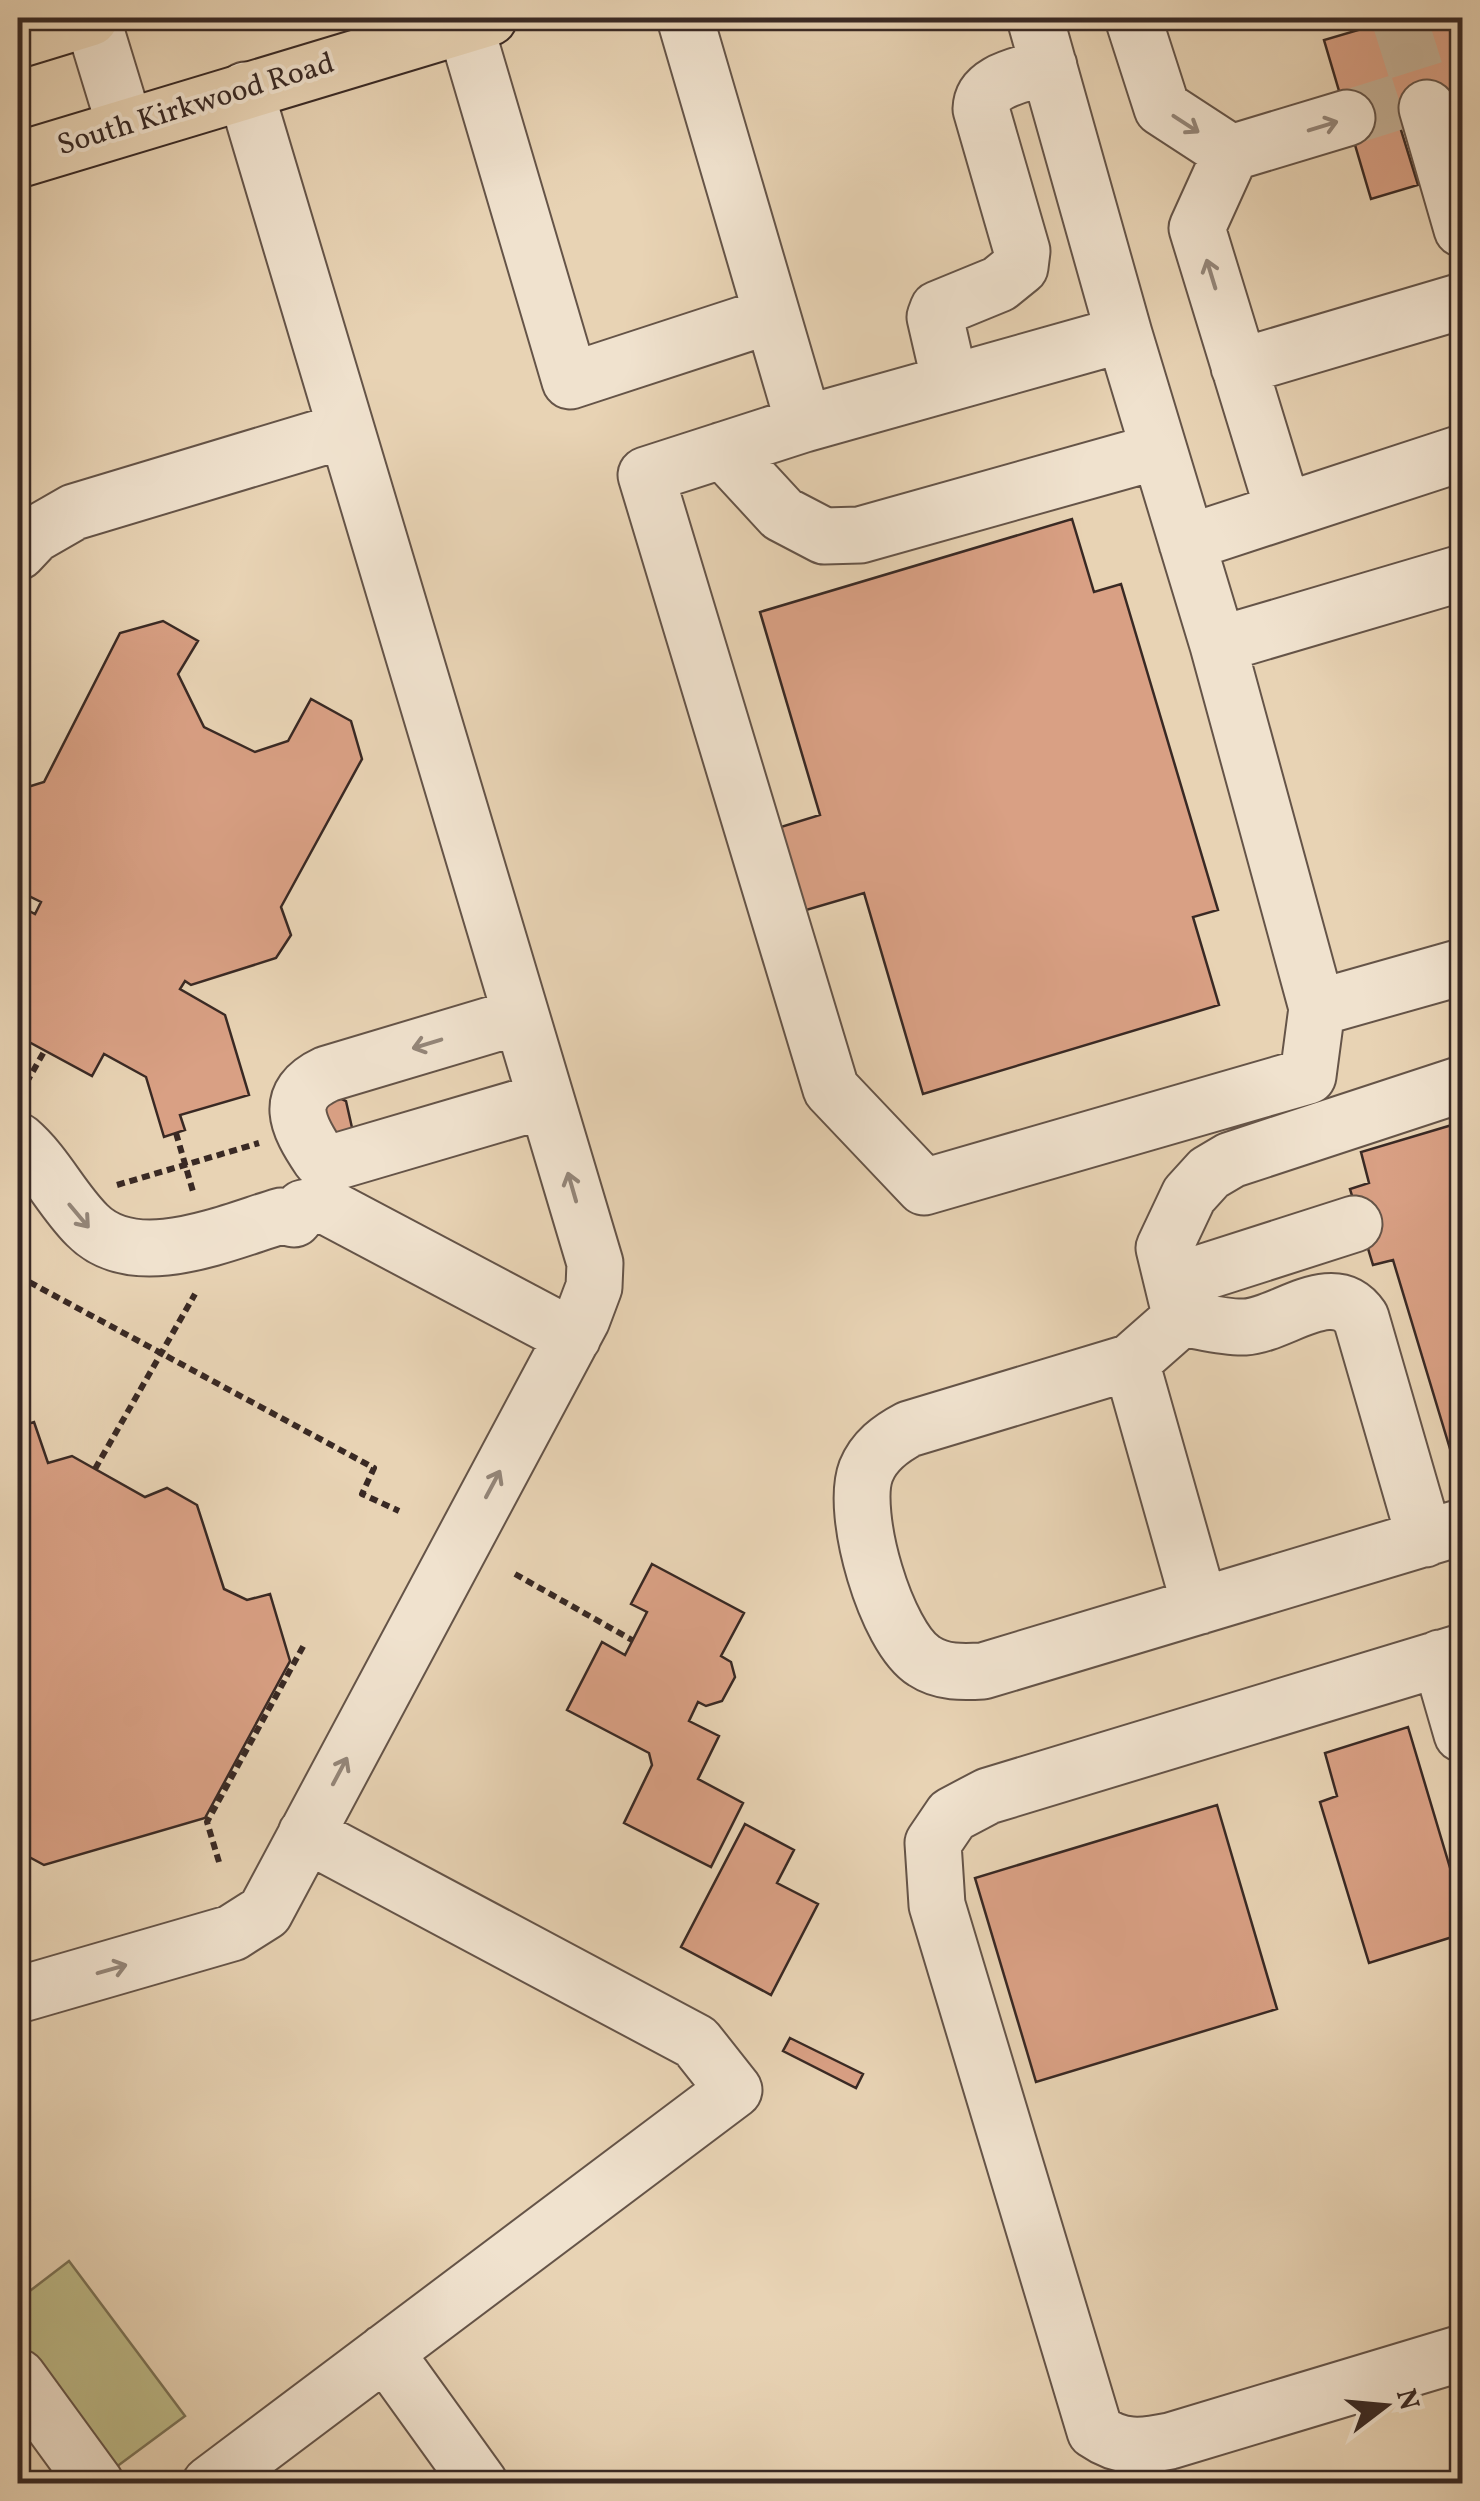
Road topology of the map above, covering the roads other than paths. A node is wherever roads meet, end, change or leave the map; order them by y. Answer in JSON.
{"nodes":[{"id":1,"x":91,"y":18,"type":"edge"},
{"id":2,"x":685,"y":18,"type":"edge"},
{"id":3,"x":1132,"y":18,"type":"edge"},
{"id":4,"x":477,"y":21,"type":"edge"},
{"id":5,"x":18,"y":40,"type":"edge"},
{"id":6,"x":1042,"y":42,"type":"edge"},
{"id":7,"x":245,"y":90,"type":"junction"},
{"id":8,"x":1427,"y":108,"type":"tunnel mouth"},
{"id":9,"x":1347,"y":118,"type":"tunnel mouth"},
{"id":10,"x":125,"y":126,"type":"junction"},
{"id":11,"x":1231,"y":153,"type":"junction"},
{"id":12,"x":18,"y":160,"type":"edge"},
{"id":13,"x":1462,"y":229,"type":"edge"},
{"id":14,"x":1462,"y":302,"type":"edge"},
{"id":15,"x":772,"y":316,"type":"junction"},
{"id":16,"x":1124,"y":334,"type":"junction"},
{"id":17,"x":1240,"y":367,"type":"junction"},
{"id":18,"x":950,"y":382,"type":"junction"},
{"id":19,"x":804,"y":424,"type":"junction"},
{"id":20,"x":346,"y":430,"type":"junction"},
{"id":21,"x":723,"y":450,"type":"junction"},
{"id":22,"x":1159,"y":452,"type":"junction"},
{"id":23,"x":1462,"y":453,"type":"edge"},
{"id":24,"x":1283,"y":509,"type":"junction"},
{"id":25,"x":1187,"y":544,"type":"junction"},
{"id":26,"x":18,"y":552,"type":"edge"},
{"id":27,"x":1462,"y":573,"type":"edge"},
{"id":28,"x":1218,"y":645,"type":"junction"},
{"id":29,"x":1462,"y":967,"type":"edge"},
{"id":30,"x":1317,"y":1008,"type":"junction"},
{"id":31,"x":521,"y":1016,"type":"junction"},
{"id":32,"x":1462,"y":1084,"type":"edge"},
{"id":33,"x":546,"y":1100,"type":"junction"},
{"id":34,"x":18,"y":1140,"type":"edge"},
{"id":35,"x":328,"y":1183,"type":"junction"},
{"id":36,"x":1354,"y":1224,"type":"dead end"},
{"id":37,"x":1177,"y":1300,"type":"junction"},
{"id":38,"x":572,"y":1336,"type":"junction"},
{"id":39,"x":1131,"y":1362,"type":"junction"},
{"id":40,"x":1444,"y":1533,"type":"edge"},
{"id":41,"x":1200,"y":1606,"type":"junction"},
{"id":42,"x":1451,"y":1655,"type":"edge"},
{"id":43,"x":1462,"y":1734,"type":"edge"},
{"id":44,"x":306,"y":1834,"type":"junction"},
{"id":45,"x":18,"y":1995,"type":"edge"},
{"id":46,"x":385,"y":2352,"type":"junction"},
{"id":47,"x":1462,"y":2353,"type":"edge"},
{"id":48,"x":18,"y":2376,"type":"edge"},
{"id":49,"x":96,"y":2484,"type":"edge"},
{"id":50,"x":210,"y":2484,"type":"edge"},
{"id":51,"x":480,"y":2484,"type":"edge"}],
"edges":[{"from":1,"to":5,"type":"main road"},
{"from":1,"to":10,"type":"street"},
{"from":2,"to":15,"type":"street"},
{"from":3,"to":11,"type":"street","one_way":true},
{"from":4,"to":7,"type":"main road","name":"South Kirkwood Road"},
{"from":4,"to":15,"type":"street"},
{"from":6,"to":16,"type":"street"},
{"from":6,"to":18,"type":"street"},
{"from":7,"to":10,"type":"main road","name":"South Kirkwood Road"},
{"from":7,"to":20,"type":"street"},
{"from":8,"to":13,"type":"street"},
{"from":11,"to":9,"type":"street","one_way":true},
{"from":10,"to":12,"type":"main road","name":"South Kirkwood Road"},
{"from":17,"to":11,"type":"street","one_way":true},
{"from":14,"to":17,"type":"street"},
{"from":15,"to":19,"type":"street"},
{"from":16,"to":18,"type":"street"},
{"from":16,"to":22,"type":"street"},
{"from":17,"to":24,"type":"street"},
{"from":18,"to":19,"type":"street"},
{"from":19,"to":21,"type":"street"},
{"from":20,"to":26,"type":"street"},
{"from":20,"to":31,"type":"street"},
{"from":21,"to":22,"type":"street"},
{"from":21,"to":30,"type":"street"},
{"from":22,"to":25,"type":"street"},
{"from":23,"to":24,"type":"street"},
{"from":24,"to":25,"type":"street"},
{"from":25,"to":28,"type":"street"},
{"from":27,"to":28,"type":"street"},
{"from":28,"to":30,"type":"street"},
{"from":29,"to":30,"type":"street"},
{"from":31,"to":33,"type":"street"},
{"from":31,"to":35,"type":"street","one_way":true},
{"from":32,"to":37,"type":"street"},
{"from":33,"to":35,"type":"street"},
{"from":38,"to":33,"type":"street","one_way":true},
{"from":34,"to":35,"type":"street","one_way":true},
{"from":35,"to":38,"type":"street"},
{"from":36,"to":37,"type":"street"},
{"from":37,"to":39,"type":"street"},
{"from":37,"to":40,"type":"street"},
{"from":44,"to":38,"type":"street","one_way":true},
{"from":39,"to":41,"type":"street"},
{"from":39,"to":41,"type":"street"},
{"from":40,"to":41,"type":"street"},
{"from":42,"to":43,"type":"street"},
{"from":42,"to":47,"type":"street"},
{"from":45,"to":44,"type":"street","one_way":true},
{"from":44,"to":46,"type":"street"},
{"from":46,"to":50,"type":"street"},
{"from":46,"to":51,"type":"street"},
{"from":48,"to":49,"type":"street"}]}
